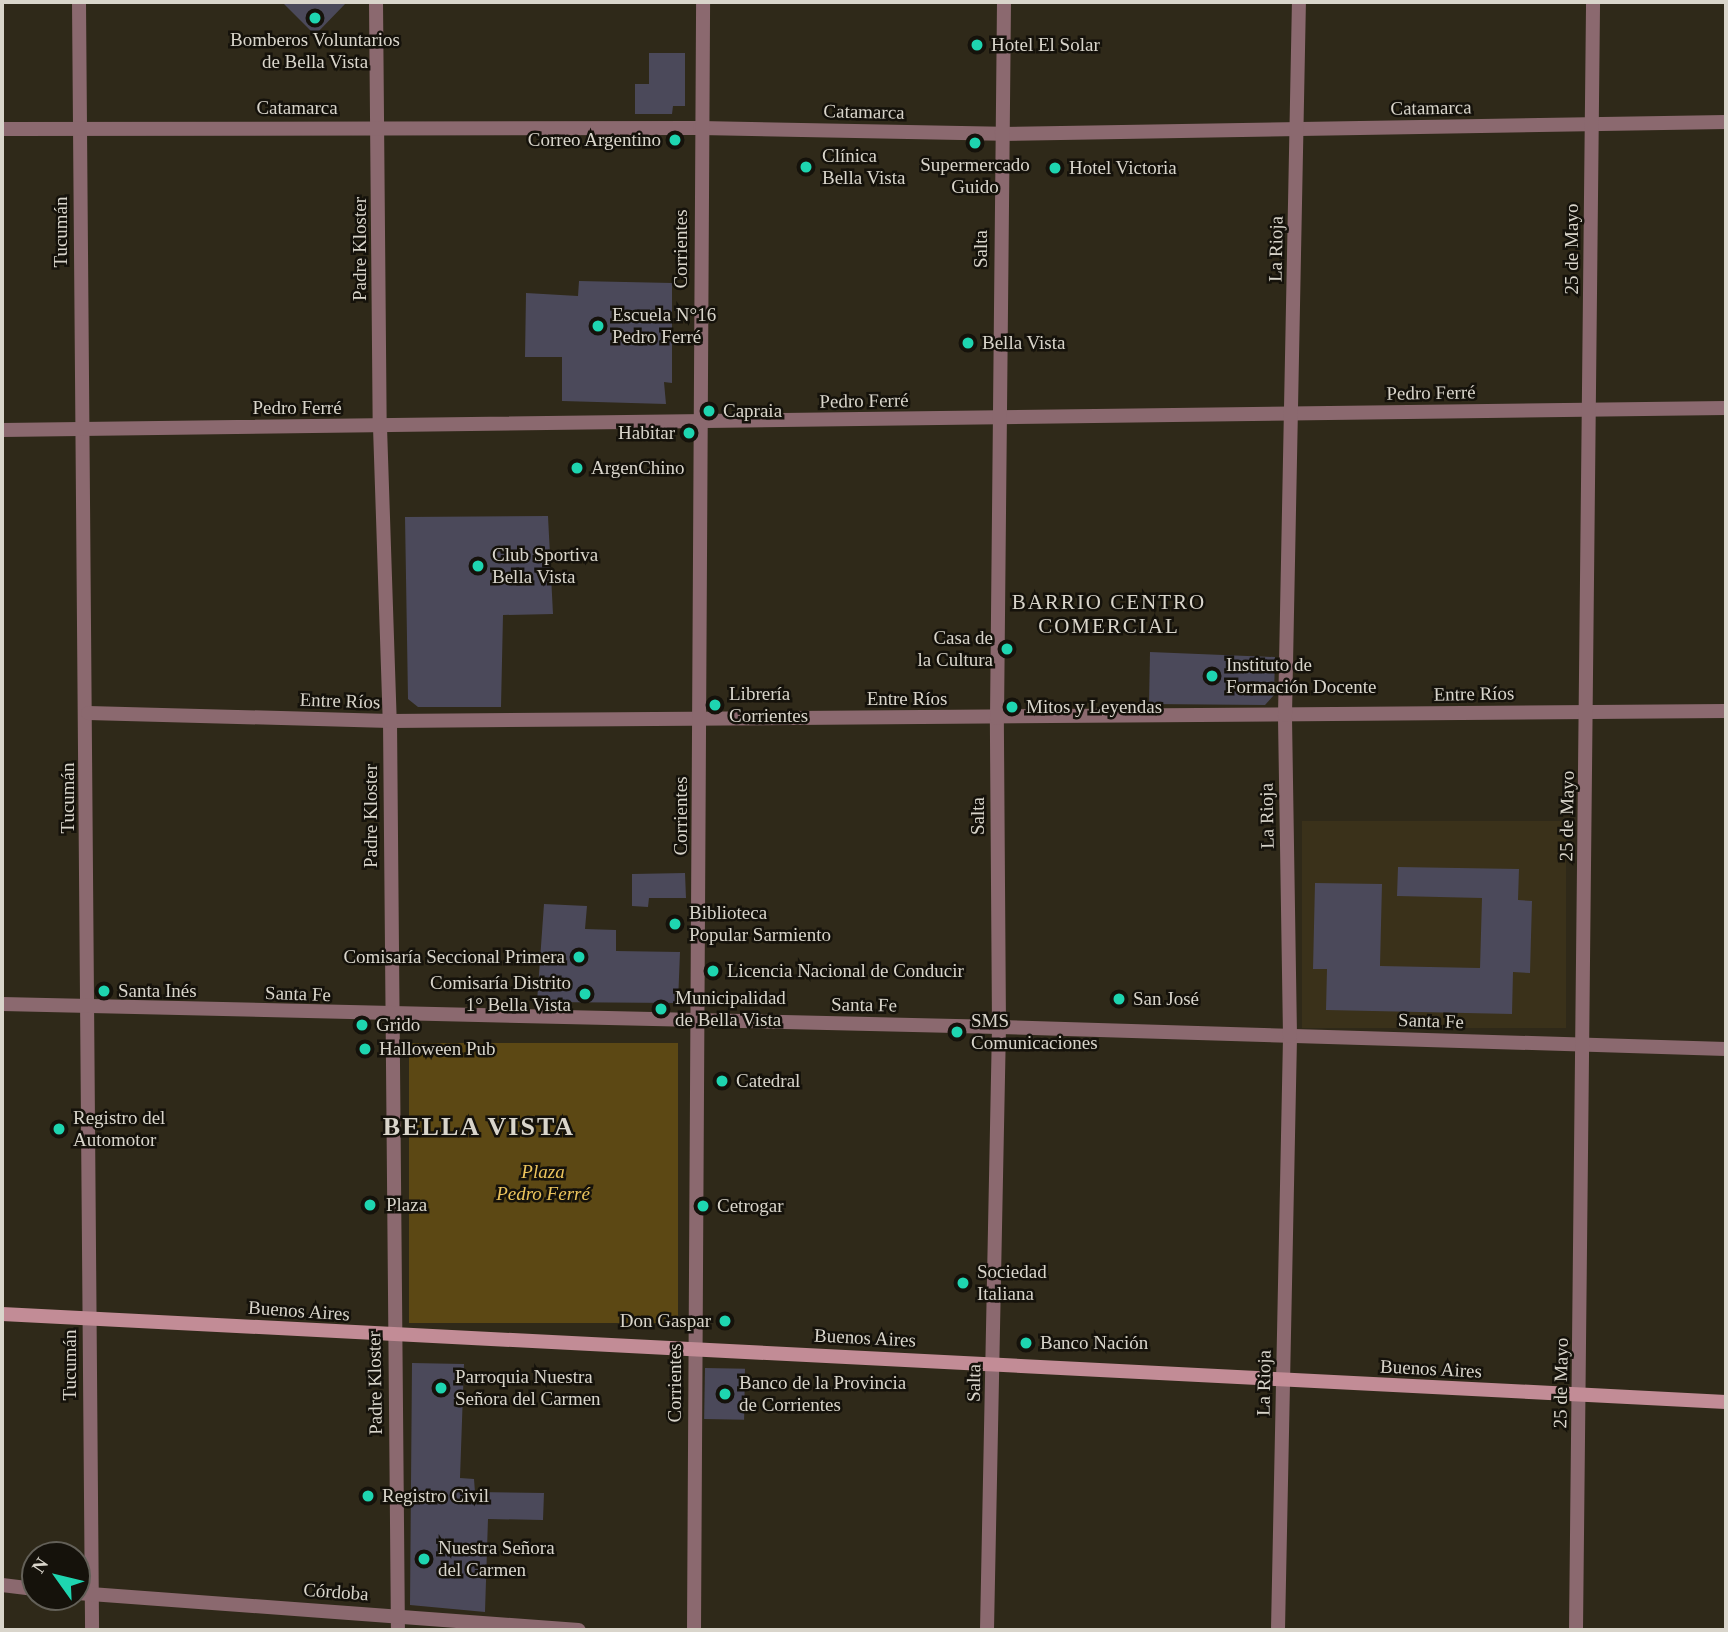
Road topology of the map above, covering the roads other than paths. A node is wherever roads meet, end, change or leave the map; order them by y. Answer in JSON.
{"nodes":[{"id":1,"x":79,"y":2,"type":"edge"},
{"id":2,"x":376,"y":2,"type":"edge"},
{"id":3,"x":703,"y":2,"type":"edge"},
{"id":4,"x":1004,"y":2,"type":"edge"},
{"id":5,"x":1299,"y":2,"type":"edge"},
{"id":6,"x":1593,"y":2,"type":"edge"},
{"id":7,"x":1726,"y":122,"type":"edge"},
{"id":8,"x":1591,"y":124,"type":"junction"},
{"id":9,"x":79,"y":125,"type":"junction"},
{"id":10,"x":378,"y":127,"type":"junction"},
{"id":11,"x":700,"y":128,"type":"junction"},
{"id":12,"x":2,"y":129,"type":"edge"},
{"id":13,"x":1298,"y":129,"type":"junction"},
{"id":14,"x":1001,"y":134,"type":"junction"},
{"id":15,"x":1726,"y":408,"type":"edge"},
{"id":16,"x":1592,"y":410,"type":"junction"},
{"id":17,"x":1291,"y":415,"type":"junction"},
{"id":18,"x":999,"y":419,"type":"junction"},
{"id":19,"x":700,"y":422,"type":"junction"},
{"id":20,"x":380,"y":427,"type":"junction"},
{"id":21,"x":82,"y":429,"type":"junction"},
{"id":22,"x":2,"y":430,"type":"edge"},
{"id":23,"x":1726,"y":711,"type":"edge"},
{"id":24,"x":1588,"y":712,"type":"junction"},
{"id":25,"x":88,"y":713,"type":"junction"},
{"id":26,"x":1285,"y":715,"type":"junction"},
{"id":27,"x":997,"y":718,"type":"junction"},
{"id":28,"x":700,"y":720,"type":"junction"},
{"id":29,"x":390,"y":721,"type":"junction"},
{"id":30,"x":2,"y":1004,"type":"edge"},
{"id":31,"x":85,"y":1007,"type":"junction"},
{"id":32,"x":391,"y":1016,"type":"junction"},
{"id":33,"x":699,"y":1021,"type":"junction"},
{"id":34,"x":999,"y":1027,"type":"junction"},
{"id":35,"x":1290,"y":1036,"type":"junction"},
{"id":36,"x":1584,"y":1045,"type":"junction"},
{"id":37,"x":1726,"y":1049,"type":"edge"},
{"id":38,"x":2,"y":1314,"type":"edge"},
{"id":39,"x":89,"y":1317,"type":"junction"},
{"id":40,"x":394,"y":1337,"type":"junction"},
{"id":41,"x":695,"y":1348,"type":"junction"},
{"id":42,"x":994,"y":1365,"type":"junction"},
{"id":43,"x":1284,"y":1381,"type":"junction"},
{"id":44,"x":1580,"y":1395,"type":"junction"},
{"id":45,"x":1726,"y":1402,"type":"edge"},
{"id":46,"x":85,"y":1541,"type":"edge"},
{"id":47,"x":2,"y":1585,"type":"edge"},
{"id":48,"x":21,"y":1587,"type":"edge"},
{"id":49,"x":91,"y":1595,"type":"edge"},
{"id":50,"x":88,"y":1611,"type":"edge"},
{"id":51,"x":398,"y":1623,"type":"edge"},
{"id":52,"x":92,"y":1630,"type":"edge"},
{"id":53,"x":579,"y":1630,"type":"edge"},
{"id":54,"x":694,"y":1630,"type":"edge"},
{"id":55,"x":987,"y":1630,"type":"edge"},
{"id":56,"x":1279,"y":1630,"type":"edge"},
{"id":57,"x":1576,"y":1630,"type":"edge"}],
"edges":[{"from":1,"to":9,"type":"street","name":"Tucumán"},
{"from":2,"to":10,"type":"street","name":"Padre Kloster"},
{"from":3,"to":11,"type":"street","name":"Corrientes"},
{"from":4,"to":14,"type":"street","name":"Salta"},
{"from":5,"to":13,"type":"street","name":"La Rioja"},
{"from":6,"to":8,"type":"street","name":"25 de Mayo"},
{"from":7,"to":8,"type":"street","name":"Catamarca"},
{"from":8,"to":13,"type":"street","name":"Catamarca"},
{"from":8,"to":16,"type":"street","name":"25 de Mayo"},
{"from":9,"to":10,"type":"street","name":"Catamarca"},
{"from":9,"to":12,"type":"street","name":"Catamarca"},
{"from":9,"to":21,"type":"street","name":"Tucumán"},
{"from":10,"to":11,"type":"street","name":"Catamarca"},
{"from":10,"to":20,"type":"street","name":"Padre Kloster"},
{"from":11,"to":14,"type":"street","name":"Catamarca"},
{"from":11,"to":19,"type":"street","name":"Corrientes"},
{"from":13,"to":14,"type":"street","name":"Catamarca"},
{"from":13,"to":17,"type":"street","name":"La Rioja"},
{"from":14,"to":18,"type":"street","name":"Salta"},
{"from":15,"to":16,"type":"street","name":"Pedro Ferré"},
{"from":16,"to":17,"type":"street","name":"Pedro Ferré"},
{"from":16,"to":24,"type":"street","name":"25 de Mayo"},
{"from":17,"to":18,"type":"street","name":"Pedro Ferré"},
{"from":17,"to":26,"type":"street","name":"La Rioja"},
{"from":18,"to":19,"type":"street","name":"Pedro Ferré"},
{"from":18,"to":27,"type":"street","name":"Salta"},
{"from":19,"to":20,"type":"street","name":"Pedro Ferré"},
{"from":19,"to":28,"type":"street","name":"Corrientes"},
{"from":20,"to":21,"type":"street","name":"Pedro Ferré"},
{"from":20,"to":29,"type":"street","name":"Padre Kloster"},
{"from":21,"to":22,"type":"street","name":"Pedro Ferré"},
{"from":21,"to":25,"type":"street","name":"Tucumán"},
{"from":23,"to":24,"type":"street","name":"Entre Ríos"},
{"from":24,"to":26,"type":"street","name":"Entre Ríos"},
{"from":24,"to":36,"type":"street","name":"25 de Mayo"},
{"from":25,"to":29,"type":"street","name":"Entre Ríos"},
{"from":25,"to":31,"type":"street","name":"Tucumán"},
{"from":26,"to":27,"type":"street","name":"Entre Ríos"},
{"from":26,"to":35,"type":"street","name":"La Rioja"},
{"from":27,"to":28,"type":"street","name":"Entre Ríos"},
{"from":27,"to":34,"type":"street","name":"Salta"},
{"from":28,"to":29,"type":"street","name":"Entre Ríos"},
{"from":28,"to":33,"type":"street","name":"Corrientes"},
{"from":29,"to":32,"type":"street","name":"Padre Kloster"},
{"from":30,"to":31,"type":"street","name":"Santa Fe"},
{"from":31,"to":32,"type":"street","name":"Santa Fe"},
{"from":31,"to":39,"type":"street","name":"Tucumán"},
{"from":32,"to":33,"type":"street","name":"Santa Fe"},
{"from":32,"to":40,"type":"street","name":"Padre Kloster"},
{"from":33,"to":34,"type":"street","name":"Santa Fe"},
{"from":33,"to":41,"type":"street","name":"Corrientes"},
{"from":34,"to":35,"type":"street","name":"Santa Fe"},
{"from":34,"to":42,"type":"street","name":"Salta"},
{"from":35,"to":36,"type":"street","name":"Santa Fe"},
{"from":35,"to":43,"type":"street","name":"La Rioja"},
{"from":36,"to":37,"type":"street","name":"Santa Fe"},
{"from":36,"to":44,"type":"street","name":"25 de Mayo"},
{"from":38,"to":39,"type":"street","name":"Buenos Aires"},
{"from":39,"to":40,"type":"street","name":"Buenos Aires"},
{"from":39,"to":46,"type":"street","name":"Tucumán"},
{"from":40,"to":41,"type":"street","name":"Buenos Aires"},
{"from":40,"to":51,"type":"street","name":"Padre Kloster"},
{"from":41,"to":42,"type":"street","name":"Buenos Aires"},
{"from":41,"to":54,"type":"street","name":"Corrientes"},
{"from":42,"to":43,"type":"street","name":"Buenos Aires"},
{"from":42,"to":55,"type":"street","name":"Salta"},
{"from":43,"to":44,"type":"street","name":"Buenos Aires"},
{"from":43,"to":56,"type":"street","name":"La Rioja"},
{"from":44,"to":45,"type":"street","name":"Buenos Aires"},
{"from":44,"to":57,"type":"street","name":"25 de Mayo"},
{"from":47,"to":48,"type":"street"},
{"from":49,"to":51,"type":"street","name":"Córdoba"},
{"from":50,"to":52,"type":"street","name":"Tucumán"},
{"from":51,"to":53,"type":"street","name":"Córdoba"}]}
